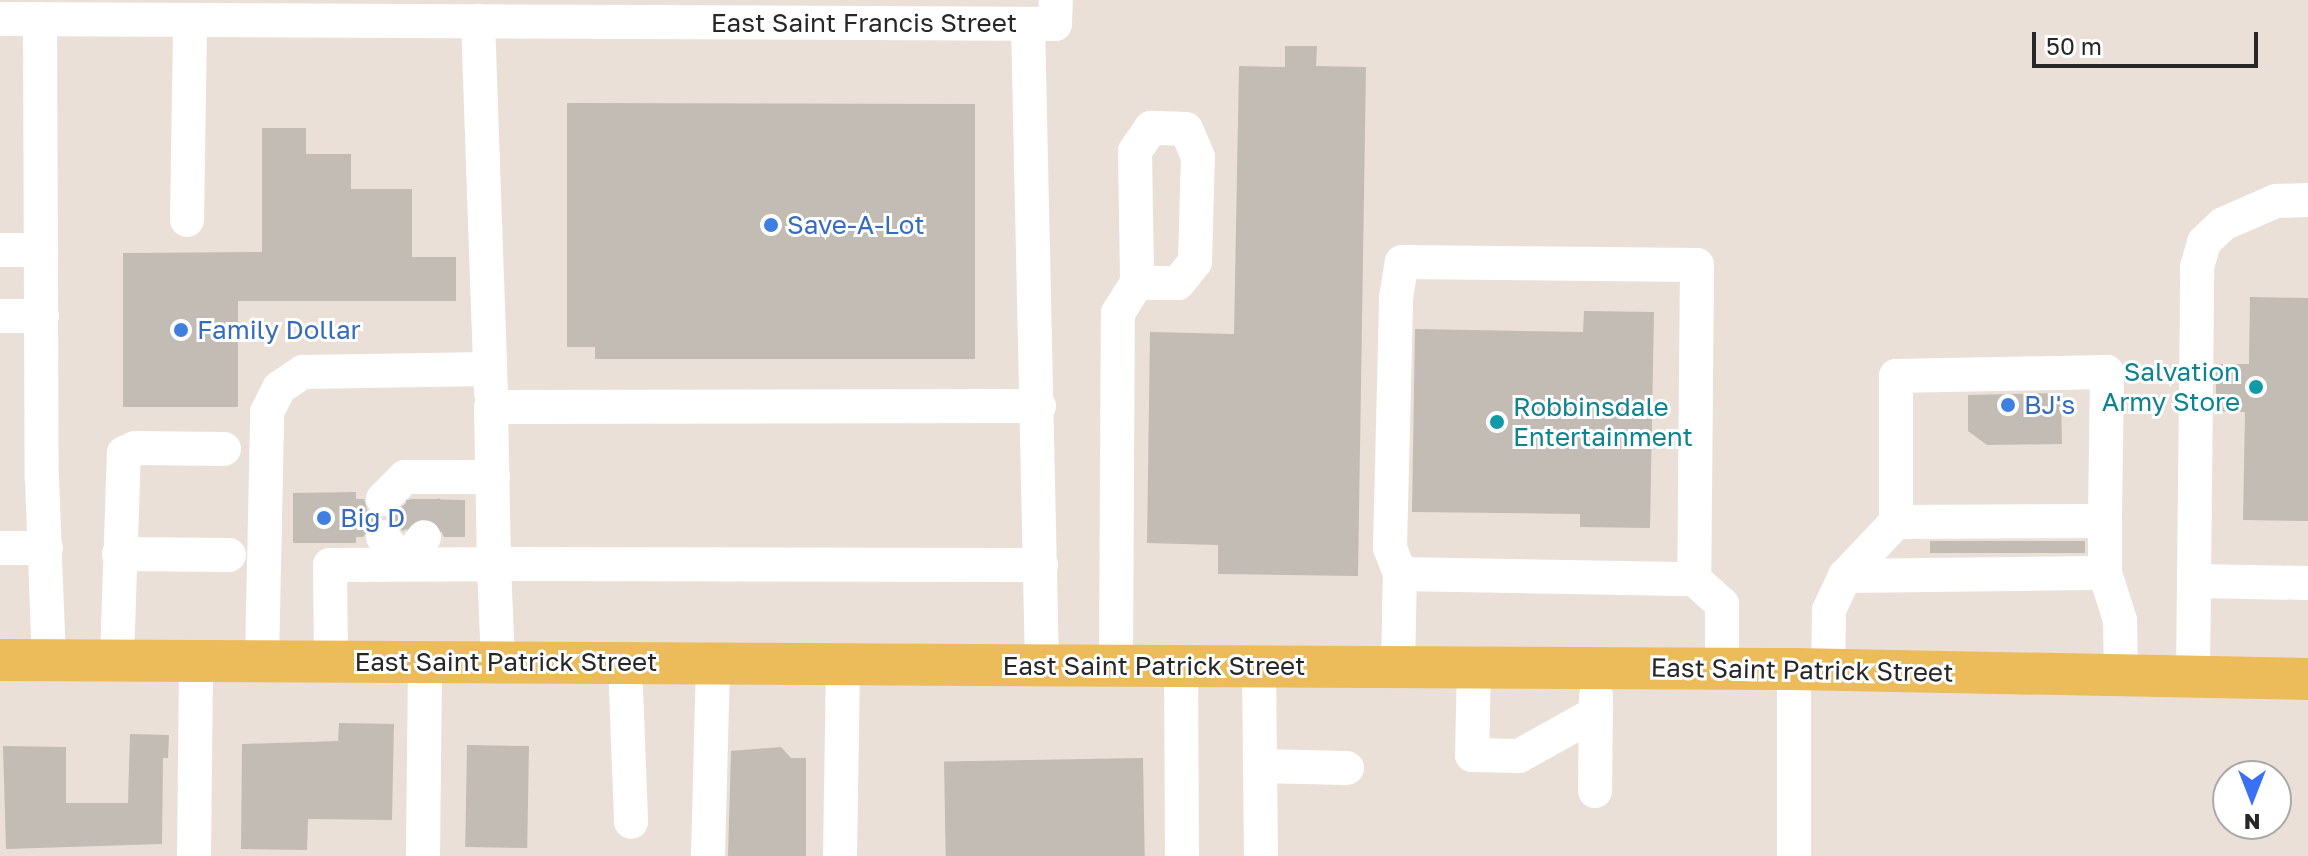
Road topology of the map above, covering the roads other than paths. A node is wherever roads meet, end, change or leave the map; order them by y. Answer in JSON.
{"nodes":[{"id":1,"x":1046,"y":16,"type":"edge"},
{"id":2,"x":0,"y":19,"type":"edge"},
{"id":3,"x":40,"y":19,"type":"junction"},
{"id":4,"x":190,"y":20,"type":"junction"},
{"id":5,"x":478,"y":21,"type":"junction"},
{"id":6,"x":2308,"y":200,"type":"edge"},
{"id":7,"x":187,"y":220,"type":"dead end"},
{"id":8,"x":0,"y":250,"type":"edge"},
{"id":9,"x":41,"y":250,"type":"junction"},
{"id":10,"x":1137,"y":283,"type":"dead end"},
{"id":11,"x":0,"y":316,"type":"edge"},
{"id":12,"x":42,"y":316,"type":"junction"},
{"id":13,"x":490,"y":369,"type":"junction"},
{"id":14,"x":1039,"y":406,"type":"junction"},
{"id":15,"x":491,"y":407,"type":"junction"},
{"id":16,"x":224,"y":449,"type":"dead end"},
{"id":17,"x":493,"y":477,"type":"junction"},
{"id":18,"x":404,"y":492,"type":"dead end"},
{"id":19,"x":2032,"y":521,"type":"junction"},
{"id":20,"x":2089,"y":521,"type":"junction"},
{"id":21,"x":1904,"y":522,"type":"junction"},
{"id":22,"x":1947,"y":522,"type":"junction"},
{"id":23,"x":1989,"y":522,"type":"junction"},
{"id":24,"x":383,"y":537,"type":"dead end"},
{"id":25,"x":424,"y":537,"type":"tunnel mouth"},
{"id":26,"x":0,"y":548,"type":"edge"},
{"id":27,"x":46,"y":548,"type":"junction"},
{"id":28,"x":119,"y":554,"type":"junction"},
{"id":29,"x":229,"y":555,"type":"dead end"},
{"id":30,"x":403,"y":564,"type":"junction"},
{"id":31,"x":494,"y":564,"type":"junction"},
{"id":32,"x":1041,"y":565,"type":"junction"},
{"id":33,"x":2065,"y":573,"type":"junction"},
{"id":34,"x":2105,"y":573,"type":"junction"},
{"id":35,"x":1400,"y":574,"type":"junction"},
{"id":36,"x":1978,"y":574,"type":"junction"},
{"id":37,"x":2021,"y":574,"type":"junction"},
{"id":38,"x":1940,"y":575,"type":"junction"},
{"id":39,"x":1845,"y":576,"type":"junction"},
{"id":40,"x":1694,"y":579,"type":"junction"},
{"id":41,"x":2194,"y":581,"type":"junction"},
{"id":42,"x":2308,"y":583,"type":"edge"},
{"id":43,"x":0,"y":660,"type":"edge"},
{"id":44,"x":49,"y":660,"type":"junction"},
{"id":45,"x":117,"y":660,"type":"junction"},
{"id":46,"x":196,"y":661,"type":"junction"},
{"id":47,"x":262,"y":661,"type":"junction"},
{"id":48,"x":331,"y":661,"type":"junction"},
{"id":49,"x":425,"y":662,"type":"junction"},
{"id":50,"x":498,"y":662,"type":"junction"},
{"id":51,"x":625,"y":663,"type":"junction"},
{"id":52,"x":713,"y":663,"type":"junction"},
{"id":53,"x":843,"y":664,"type":"junction"},
{"id":54,"x":1042,"y":665,"type":"junction"},
{"id":55,"x":1116,"y":665,"type":"junction"},
{"id":56,"x":1181,"y":666,"type":"junction"},
{"id":57,"x":1259,"y":666,"type":"junction"},
{"id":58,"x":1398,"y":667,"type":"junction"},
{"id":59,"x":1474,"y":667,"type":"junction"},
{"id":60,"x":1596,"y":668,"type":"junction"},
{"id":61,"x":1722,"y":669,"type":"junction"},
{"id":62,"x":1811,"y":669,"type":"junction"},
{"id":63,"x":2121,"y":676,"type":"junction"},
{"id":64,"x":2193,"y":677,"type":"junction"},
{"id":65,"x":2308,"y":679,"type":"edge"},
{"id":66,"x":1596,"y":713,"type":"junction"},
{"id":67,"x":1260,"y":766,"type":"junction"},
{"id":68,"x":1347,"y":768,"type":"dead end"},
{"id":69,"x":1595,"y":791,"type":"dead end"},
{"id":70,"x":631,"y":822,"type":"dead end"},
{"id":71,"x":194,"y":856,"type":"edge"},
{"id":72,"x":423,"y":856,"type":"edge"},
{"id":73,"x":708,"y":856,"type":"edge"},
{"id":74,"x":840,"y":856,"type":"edge"},
{"id":75,"x":1182,"y":856,"type":"edge"},
{"id":76,"x":1261,"y":856,"type":"edge"},
{"id":77,"x":1794,"y":856,"type":"edge"}],
"edges":[{"from":1,"to":5,"type":"street","name":"East Saint Francis Street"},
{"from":1,"to":14,"type":"street"},
{"from":2,"to":3,"type":"street","name":"East Saint Francis Street"},
{"from":3,"to":4,"type":"street","name":"East Saint Francis Street"},
{"from":3,"to":9,"type":"street"},
{"from":4,"to":5,"type":"street","name":"East Saint Francis Street"},
{"from":4,"to":7,"type":"street"},
{"from":5,"to":13,"type":"street"},
{"from":6,"to":41,"type":"street"},
{"from":8,"to":9,"type":"street"},
{"from":9,"to":12,"type":"street"},
{"from":10,"to":55,"type":"street"},
{"from":11,"to":12,"type":"street"},
{"from":12,"to":27,"type":"street"},
{"from":13,"to":15,"type":"street"},
{"from":13,"to":47,"type":"street"},
{"from":14,"to":15,"type":"street"},
{"from":14,"to":32,"type":"street"},
{"from":15,"to":17,"type":"street"},
{"from":16,"to":28,"type":"street"},
{"from":17,"to":18,"type":"street"},
{"from":17,"to":31,"type":"street"},
{"from":19,"to":20,"type":"street"},
{"from":19,"to":23,"type":"street"},
{"from":19,"to":33,"type":"street"},
{"from":20,"to":21,"type":"street"},
{"from":20,"to":34,"type":"street"},
{"from":21,"to":22,"type":"street"},
{"from":21,"to":38,"type":"street"},
{"from":21,"to":39,"type":"street"},
{"from":22,"to":23,"type":"street"},
{"from":22,"to":36,"type":"street"},
{"from":23,"to":37,"type":"street"},
{"from":24,"to":30,"type":"street"},
{"from":25,"to":30,"type":"street"},
{"from":26,"to":27,"type":"street"},
{"from":27,"to":44,"type":"street"},
{"from":28,"to":29,"type":"street"},
{"from":28,"to":45,"type":"street"},
{"from":30,"to":31,"type":"street"},
{"from":30,"to":48,"type":"street"},
{"from":31,"to":32,"type":"street"},
{"from":31,"to":50,"type":"street"},
{"from":32,"to":54,"type":"street"},
{"from":33,"to":34,"type":"street"},
{"from":33,"to":37,"type":"street"},
{"from":34,"to":63,"type":"street"},
{"from":35,"to":40,"type":"street"},
{"from":35,"to":40,"type":"street"},
{"from":35,"to":58,"type":"street"},
{"from":36,"to":37,"type":"street"},
{"from":36,"to":38,"type":"street"},
{"from":38,"to":39,"type":"street"},
{"from":39,"to":62,"type":"street"},
{"from":40,"to":61,"type":"street"},
{"from":41,"to":42,"type":"street"},
{"from":41,"to":64,"type":"street"},
{"from":43,"to":44,"type":"main road","name":"East Saint Patrick Street"},
{"from":44,"to":45,"type":"main road","name":"East Saint Patrick Street"},
{"from":45,"to":46,"type":"main road","name":"East Saint Patrick Street"},
{"from":46,"to":47,"type":"main road","name":"East Saint Patrick Street"},
{"from":46,"to":71,"type":"street"},
{"from":47,"to":48,"type":"main road","name":"East Saint Patrick Street"},
{"from":48,"to":49,"type":"main road","name":"East Saint Patrick Street"},
{"from":49,"to":50,"type":"main road","name":"East Saint Patrick Street"},
{"from":49,"to":72,"type":"street"},
{"from":50,"to":51,"type":"main road","name":"East Saint Patrick Street"},
{"from":51,"to":52,"type":"main road","name":"East Saint Patrick Street"},
{"from":51,"to":70,"type":"street"},
{"from":52,"to":53,"type":"main road","name":"East Saint Patrick Street"},
{"from":52,"to":73,"type":"street"},
{"from":53,"to":54,"type":"main road","name":"East Saint Patrick Street"},
{"from":53,"to":74,"type":"street"},
{"from":54,"to":55,"type":"main road","name":"East Saint Patrick Street"},
{"from":55,"to":56,"type":"main road","name":"East Saint Patrick Street"},
{"from":56,"to":57,"type":"main road","name":"East Saint Patrick Street"},
{"from":56,"to":75,"type":"street"},
{"from":57,"to":58,"type":"main road","name":"East Saint Patrick Street"},
{"from":57,"to":67,"type":"street"},
{"from":58,"to":59,"type":"main road","name":"East Saint Patrick Street"},
{"from":59,"to":60,"type":"main road","name":"East Saint Patrick Street"},
{"from":59,"to":66,"type":"street"},
{"from":60,"to":61,"type":"main road","name":"East Saint Patrick Street"},
{"from":60,"to":66,"type":"street"},
{"from":61,"to":62,"type":"main road","name":"East Saint Patrick Street"},
{"from":62,"to":63,"type":"main road","name":"East Saint Patrick Street"},
{"from":62,"to":77,"type":"street"},
{"from":63,"to":64,"type":"main road","name":"East Saint Patrick Street"},
{"from":64,"to":65,"type":"main road","name":"East Saint Patrick Street"},
{"from":66,"to":69,"type":"street"},
{"from":67,"to":68,"type":"street"},
{"from":67,"to":76,"type":"street"}]}
